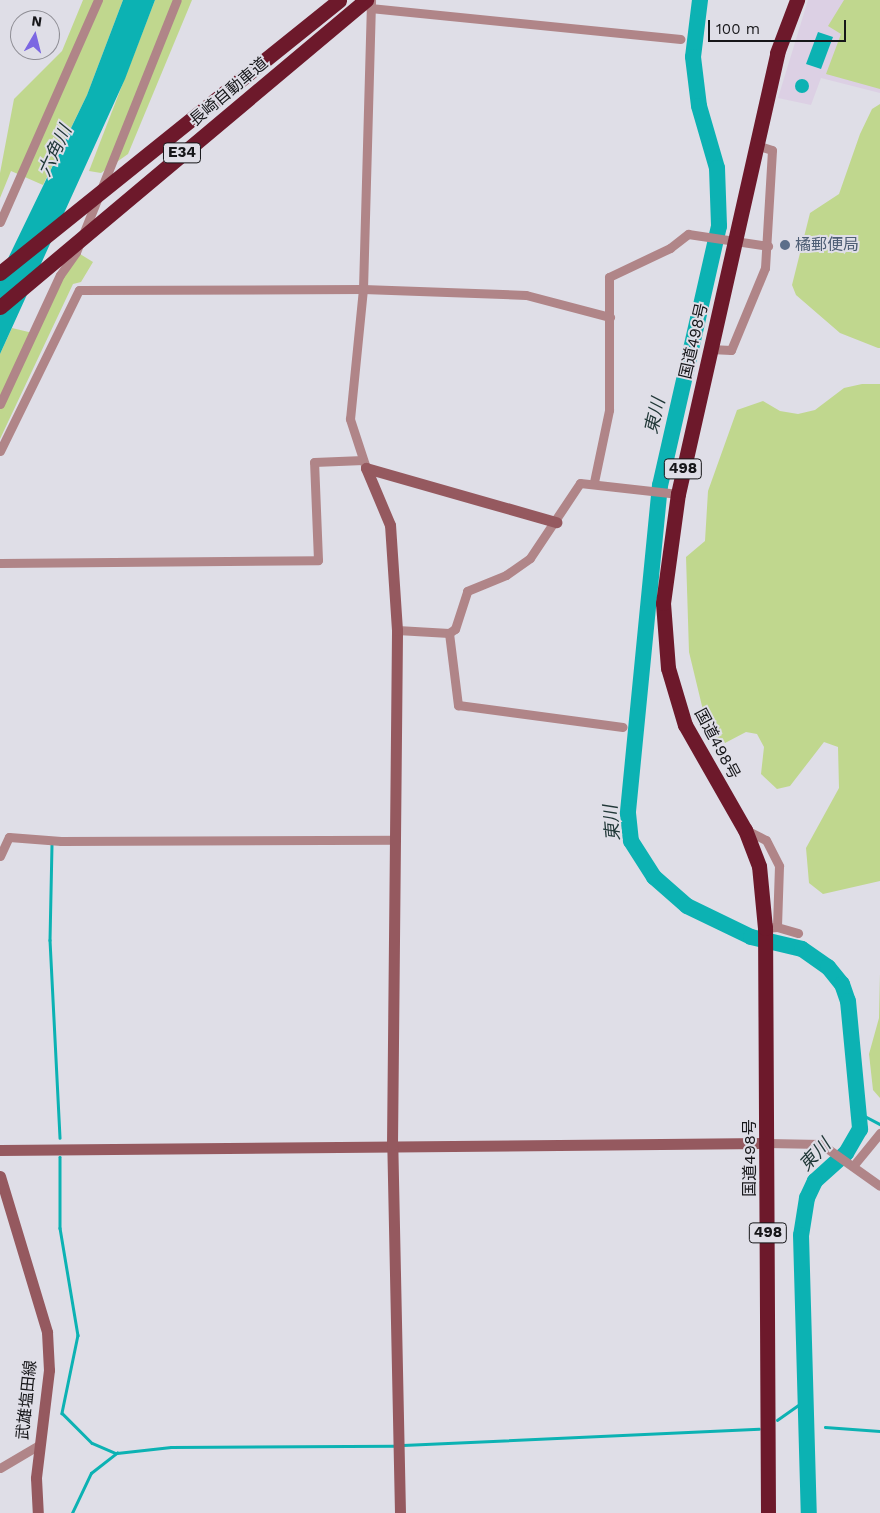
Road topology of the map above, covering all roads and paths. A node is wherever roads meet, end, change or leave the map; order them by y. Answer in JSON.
{"nodes":[{"id":1,"x":98,"y":0,"type":"edge"},
{"id":2,"x":177,"y":0,"type":"edge"},
{"id":3,"x":338,"y":0,"type":"edge"},
{"id":4,"x":797,"y":0,"type":"edge"},
{"id":5,"x":369,"y":3,"type":"edge"},
{"id":6,"x":680,"y":39,"type":"dead end"},
{"id":7,"x":756,"y":145,"type":"junction"},
{"id":8,"x":0,"y":222,"type":"edge"},
{"id":9,"x":730,"y":240,"type":"junction"},
{"id":10,"x":768,"y":246,"type":"junction"},
{"id":11,"x":0,"y":273,"type":"edge"},
{"id":12,"x":363,"y":289,"type":"junction"},
{"id":13,"x":0,"y":308,"type":"edge"},
{"id":14,"x":610,"y":317,"type":"junction"},
{"id":15,"x":710,"y":349,"type":"junction"},
{"id":16,"x":0,"y":404,"type":"edge"},
{"id":17,"x":0,"y":451,"type":"edge"},
{"id":18,"x":365,"y":464,"type":"junction"},
{"id":19,"x":594,"y":482,"type":"junction"},
{"id":20,"x":674,"y":494,"type":"junction"},
{"id":21,"x":556,"y":522,"type":"junction"},
{"id":22,"x":0,"y":563,"type":"edge"},
{"id":23,"x":397,"y":630,"type":"junction"},
{"id":24,"x":449,"y":633,"type":"junction"},
{"id":25,"x":623,"y":728,"type":"dead end"},
{"id":26,"x":745,"y":830,"type":"junction"},
{"id":27,"x":396,"y":840,"type":"junction"},
{"id":28,"x":0,"y":856,"type":"edge"},
{"id":29,"x":771,"y":928,"type":"junction"},
{"id":30,"x":798,"y":934,"type":"dead end"},
{"id":31,"x":879,"y":1135,"type":"edge"},
{"id":32,"x":767,"y":1144,"type":"junction"},
{"id":33,"x":392,"y":1146,"type":"junction"},
{"id":34,"x":0,"y":1150,"type":"edge"},
{"id":35,"x":851,"y":1165,"type":"junction"},
{"id":36,"x":0,"y":1176,"type":"edge"},
{"id":37,"x":880,"y":1186,"type":"edge"},
{"id":38,"x":39,"y":1445,"type":"junction"},
{"id":39,"x":0,"y":1468,"type":"edge"},
{"id":40,"x":38,"y":1513,"type":"edge"},
{"id":41,"x":400,"y":1513,"type":"edge"},
{"id":42,"x":768,"y":1513,"type":"edge"}],
"edges":[{"from":1,"to":8,"type":"street"},
{"from":2,"to":16,"type":"street"},
{"from":3,"to":11,"type":"highway","name":"長崎自動車道","number":"E34","bridge":true},
{"from":4,"to":7,"type":"highway","name":"国道498号","number":"498"},
{"from":5,"to":6,"type":"street"},
{"from":5,"to":12,"type":"street"},
{"from":5,"to":13,"type":"highway","name":"長崎自動車道","number":"E34","bridge":true},
{"from":7,"to":9,"type":"highway","name":"国道498号","number":"498"},
{"from":7,"to":10,"type":"street"},
{"from":9,"to":10,"type":"street"},
{"from":9,"to":14,"type":"street"},
{"from":9,"to":15,"type":"highway","name":"国道498号","number":"498"},
{"from":10,"to":15,"type":"street"},
{"from":12,"to":14,"type":"street"},
{"from":12,"to":17,"type":"street"},
{"from":12,"to":18,"type":"street"},
{"from":14,"to":19,"type":"street"},
{"from":15,"to":20,"type":"highway","name":"国道498号","number":"498"},
{"from":18,"to":21,"type":"street"},
{"from":18,"to":22,"type":"street"},
{"from":18,"to":23,"type":"street"},
{"from":19,"to":20,"type":"street"},
{"from":19,"to":21,"type":"street"},
{"from":20,"to":26,"type":"highway","name":"国道498号","number":"498"},
{"from":21,"to":24,"type":"street"},
{"from":23,"to":24,"type":"street"},
{"from":23,"to":27,"type":"street"},
{"from":24,"to":25,"type":"street"},
{"from":26,"to":29,"type":"highway","name":"国道498号","number":"498"},
{"from":26,"to":29,"type":"street"},
{"from":27,"to":28,"type":"street"},
{"from":27,"to":33,"type":"street"},
{"from":29,"to":30,"type":"street"},
{"from":29,"to":32,"type":"highway","name":"国道498号","number":"498"},
{"from":31,"to":35,"type":"street"},
{"from":32,"to":33,"type":"street"},
{"from":32,"to":35,"type":"street"},
{"from":32,"to":42,"type":"highway","name":"国道498号","number":"498"},
{"from":33,"to":34,"type":"street"},
{"from":33,"to":41,"type":"street"},
{"from":35,"to":37,"type":"street"},
{"from":36,"to":38,"type":"street","name":"武雄塩田線"},
{"from":38,"to":39,"type":"street"},
{"from":38,"to":40,"type":"street","name":"武雄塩田線"}]}
